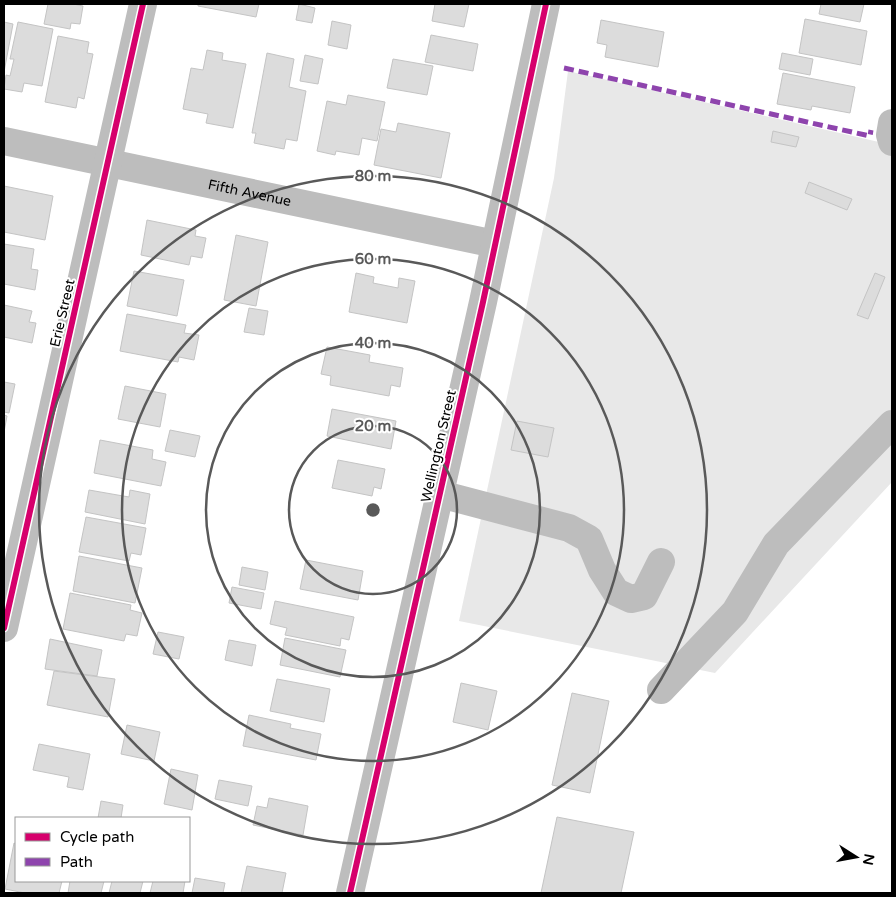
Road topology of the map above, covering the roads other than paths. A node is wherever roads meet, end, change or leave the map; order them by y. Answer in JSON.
{"nodes":[{"id":1,"x":143,"y":4,"type":"edge"},
{"id":2,"x":546,"y":4,"type":"edge"},
{"id":3,"x":892,"y":123,"type":"edge"},
{"id":4,"x":4,"y":141,"type":"edge"},
{"id":5,"x":892,"y":142,"type":"edge"},
{"id":6,"x":108,"y":163,"type":"junction"},
{"id":7,"x":495,"y":244,"type":"junction"},
{"id":8,"x":892,"y":424,"type":"edge"},
{"id":9,"x":440,"y":494,"type":"junction"},
{"id":10,"x":661,"y":562,"type":"dead end"},
{"id":11,"x":4,"y":628,"type":"edge"},
{"id":12,"x":661,"y":690,"type":"dead end"},
{"id":13,"x":350,"y":893,"type":"edge"}],
"edges":[{"from":1,"to":6,"type":"street","name":"Erie Street"},
{"from":2,"to":7,"type":"street","name":"Wellington Street"},
{"from":3,"to":5,"type":"street"},
{"from":4,"to":6,"type":"street","name":"Fifth Avenue"},
{"from":6,"to":7,"type":"street","name":"Fifth Avenue"},
{"from":6,"to":11,"type":"street","name":"Erie Street"},
{"from":7,"to":9,"type":"street","name":"Wellington Street"},
{"from":8,"to":12,"type":"street"},
{"from":9,"to":10,"type":"street"},
{"from":9,"to":13,"type":"street","name":"Wellington Street"}]}
